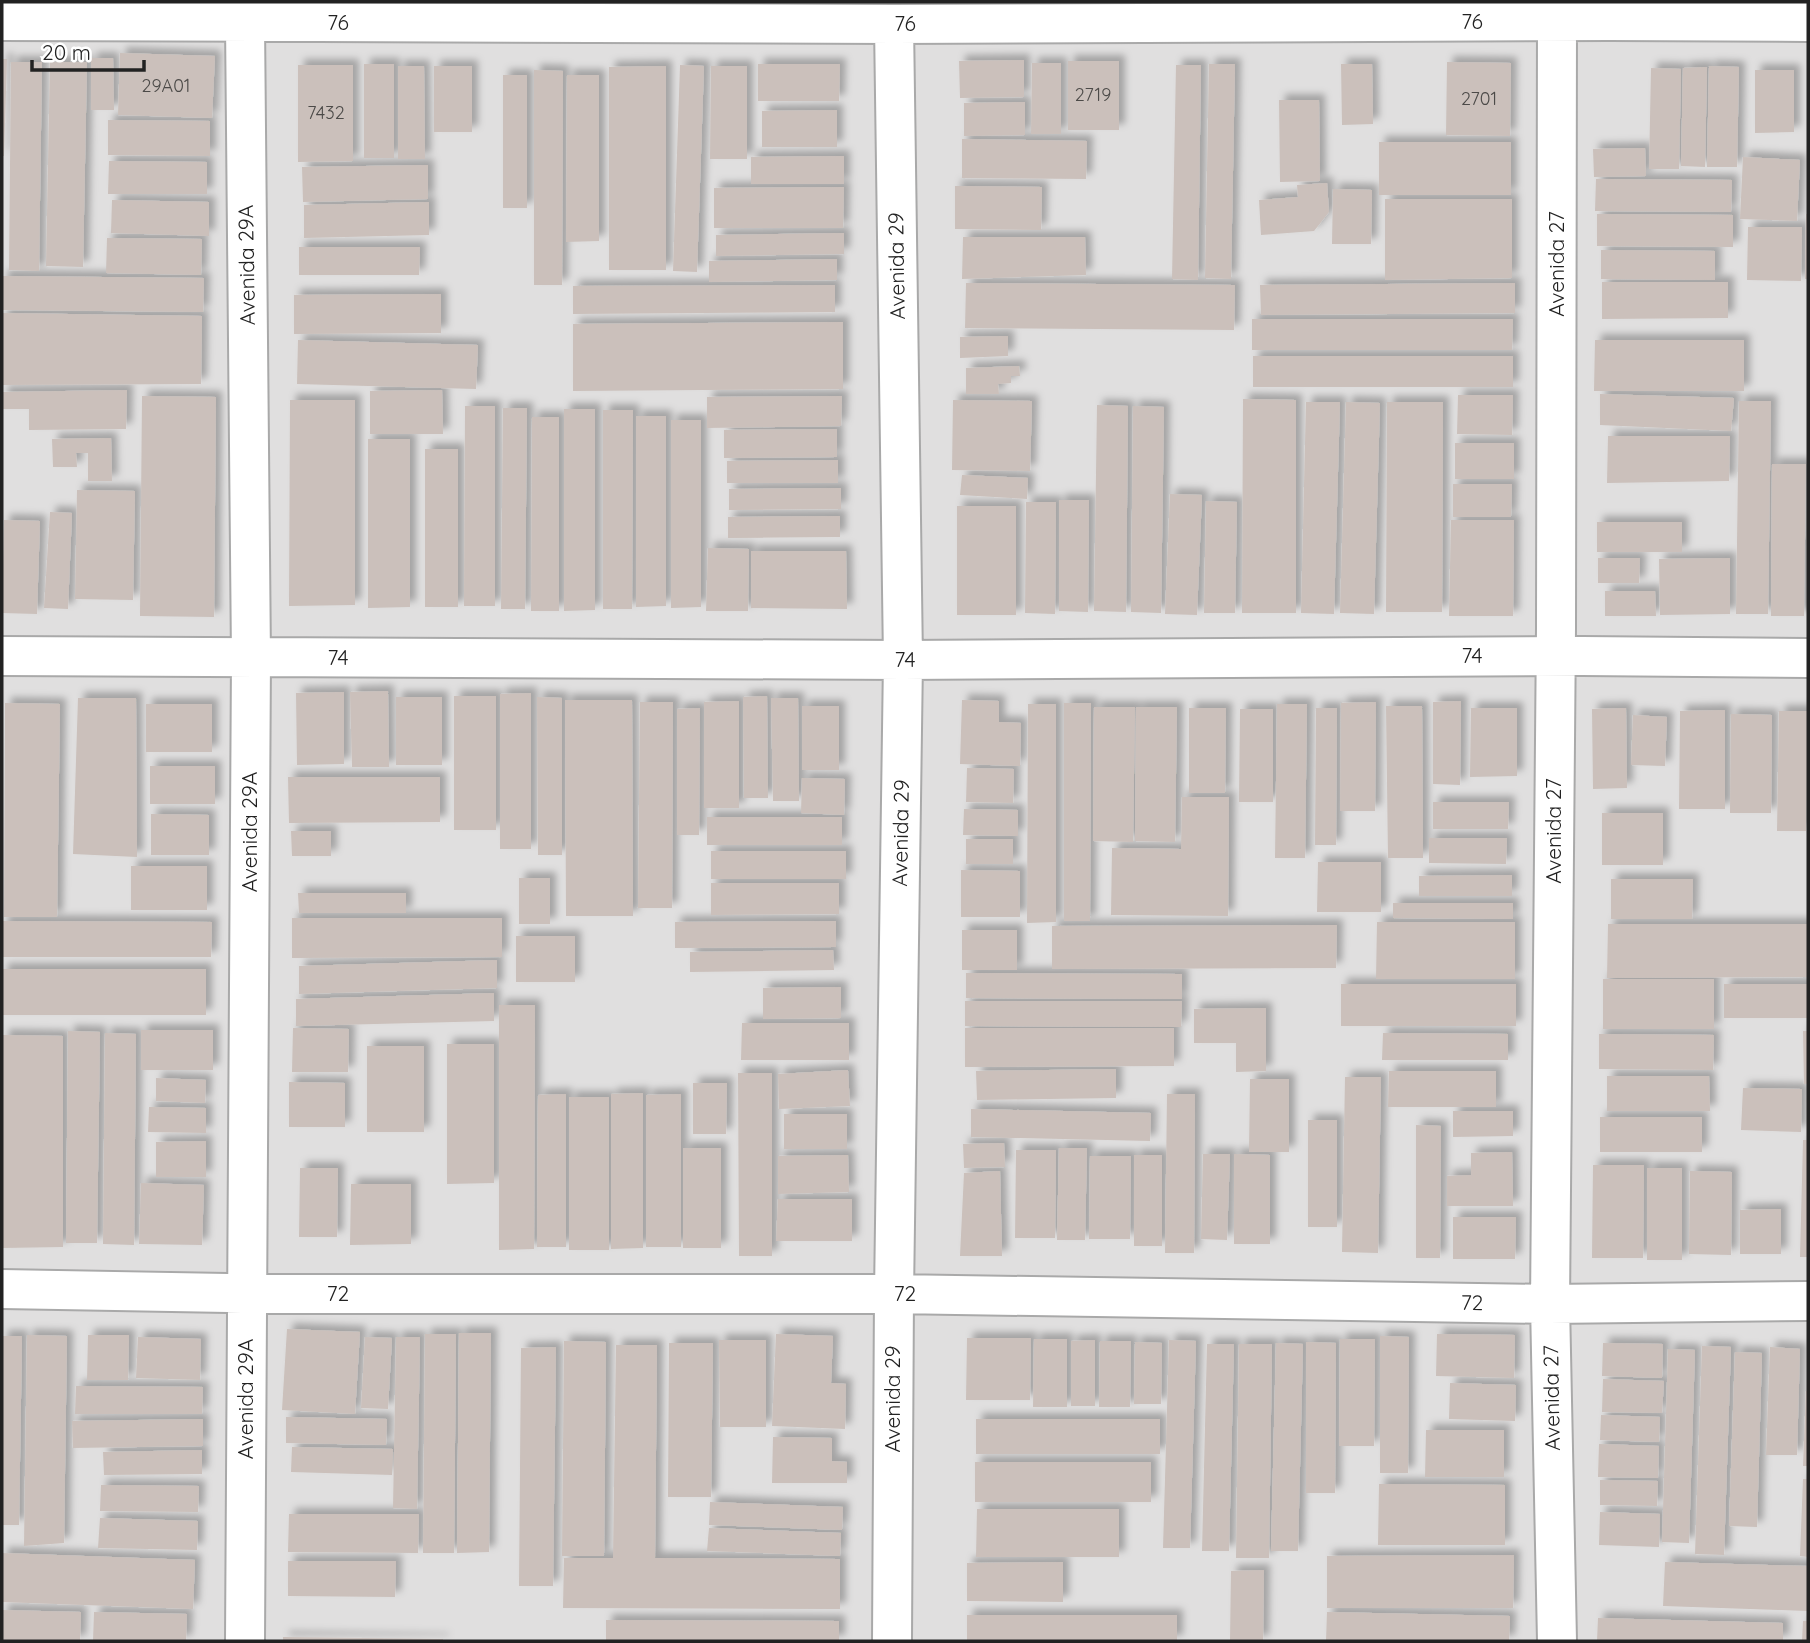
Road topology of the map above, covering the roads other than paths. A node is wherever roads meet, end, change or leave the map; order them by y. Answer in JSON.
{"nodes":[{"id":1,"x":1610,"y":11,"type":"edge"},
{"id":2,"x":2,"y":21,"type":"edge"},
{"id":3,"x":1557,"y":21,"type":"junction"},
{"id":4,"x":1808,"y":22,"type":"edge"},
{"id":5,"x":245,"y":23,"type":"junction"},
{"id":6,"x":894,"y":24,"type":"junction"},
{"id":7,"x":2,"y":656,"type":"edge"},
{"id":8,"x":1556,"y":656,"type":"junction"},
{"id":9,"x":251,"y":658,"type":"junction"},
{"id":10,"x":1808,"y":658,"type":"edge"},
{"id":11,"x":903,"y":660,"type":"junction"},
{"id":12,"x":2,"y":1289,"type":"edge"},
{"id":13,"x":247,"y":1293,"type":"junction"},
{"id":14,"x":894,"y":1294,"type":"junction"},
{"id":15,"x":1808,"y":1301,"type":"edge"},
{"id":16,"x":1550,"y":1304,"type":"junction"},
{"id":17,"x":244,"y":1641,"type":"edge"},
{"id":18,"x":892,"y":1641,"type":"edge"},
{"id":19,"x":1557,"y":1641,"type":"edge"}],
"edges":[{"from":1,"to":3,"type":"street","name":"76"},
{"from":1,"to":4,"type":"street","name":"76"},
{"from":2,"to":5,"type":"street","name":"76"},
{"from":3,"to":6,"type":"street","name":"76"},
{"from":3,"to":8,"type":"street","name":"Avenida 27"},
{"from":5,"to":6,"type":"street","name":"76"},
{"from":5,"to":9,"type":"street","name":"Avenida 29A"},
{"from":6,"to":11,"type":"street","name":"Avenida 29"},
{"from":7,"to":9,"type":"street","name":"74"},
{"from":8,"to":10,"type":"street","name":"74"},
{"from":8,"to":11,"type":"street","name":"74"},
{"from":8,"to":16,"type":"street","name":"Avenida 27"},
{"from":9,"to":11,"type":"street","name":"74"},
{"from":9,"to":13,"type":"street","name":"Avenida 29A"},
{"from":11,"to":14,"type":"street","name":"Avenida 29"},
{"from":12,"to":13,"type":"street","name":"72"},
{"from":13,"to":14,"type":"street","name":"72"},
{"from":13,"to":17,"type":"street","name":"Avenida 29A"},
{"from":14,"to":16,"type":"street","name":"72"},
{"from":14,"to":18,"type":"street","name":"Avenida 29"},
{"from":15,"to":16,"type":"street","name":"72"},
{"from":16,"to":19,"type":"street","name":"Avenida 27"}]}
